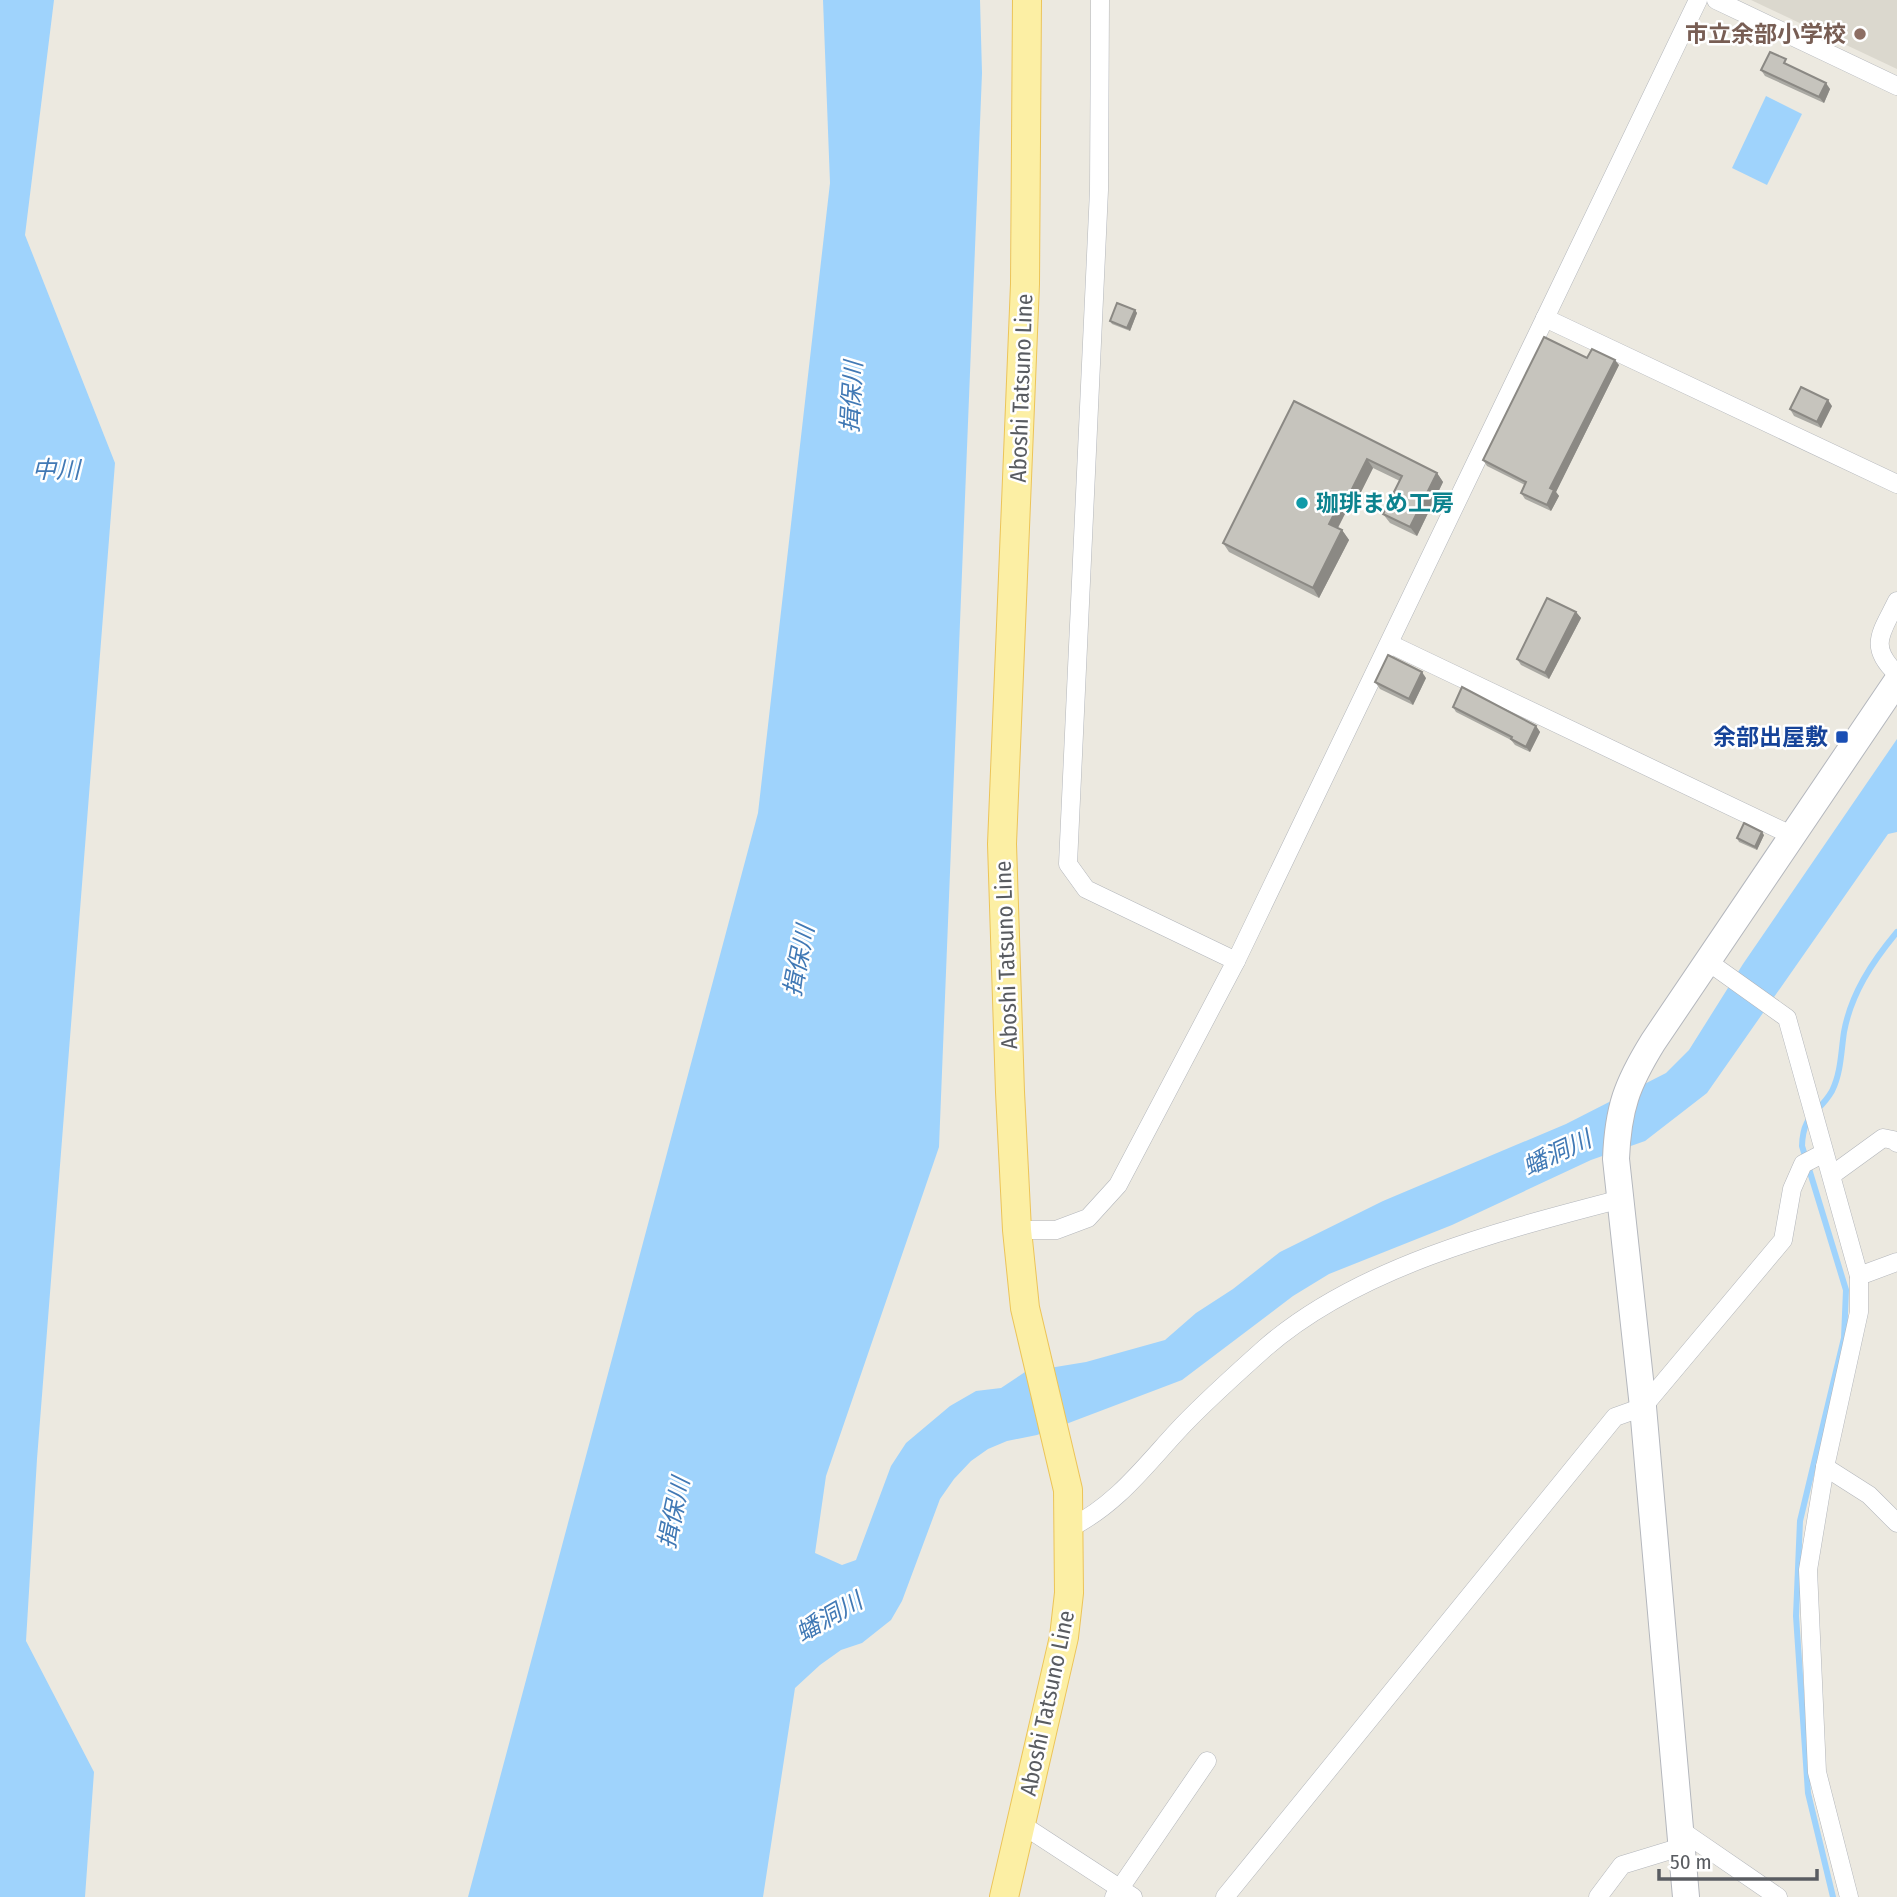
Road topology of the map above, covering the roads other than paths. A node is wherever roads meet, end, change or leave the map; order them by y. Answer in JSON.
{"nodes":[{"id":1,"x":1027,"y":0,"type":"edge"},
{"id":2,"x":1100,"y":0,"type":"edge"},
{"id":3,"x":1698,"y":0,"type":"edge"},
{"id":4,"x":1716,"y":0,"type":"edge"},
{"id":5,"x":1897,"y":86,"type":"edge"},
{"id":6,"x":1545,"y":318,"type":"junction"},
{"id":7,"x":1897,"y":484,"type":"edge"},
{"id":8,"x":1897,"y":601,"type":"edge"},
{"id":9,"x":1390,"y":644,"type":"junction"},
{"id":10,"x":1897,"y":674,"type":"edge"},
{"id":11,"x":1897,"y":681,"type":"edge"},
{"id":12,"x":1791,"y":835,"type":"junction"},
{"id":13,"x":1236,"y":961,"type":"junction"},
{"id":14,"x":1707,"y":961,"type":"junction"},
{"id":15,"x":1897,"y":1143,"type":"edge"},
{"id":16,"x":1824,"y":1153,"type":"junction"},
{"id":17,"x":1832,"y":1175,"type":"junction"},
{"id":18,"x":1620,"y":1199,"type":"junction"},
{"id":19,"x":1017,"y":1230,"type":"junction"},
{"id":20,"x":1897,"y":1262,"type":"edge"},
{"id":21,"x":1859,"y":1276,"type":"junction"},
{"id":22,"x":1643,"y":1407,"type":"junction"},
{"id":23,"x":1825,"y":1467,"type":"junction"},
{"id":24,"x":1897,"y":1523,"type":"edge"},
{"id":25,"x":1070,"y":1528,"type":"junction"},
{"id":26,"x":1207,"y":1761,"type":"dead end"},
{"id":27,"x":1021,"y":1824,"type":"junction"},
{"id":28,"x":1680,"y":1838,"type":"junction"},
{"id":29,"x":1122,"y":1894,"type":"edge"},
{"id":30,"x":1004,"y":1897,"type":"edge"},
{"id":31,"x":1225,"y":1897,"type":"edge"},
{"id":32,"x":1598,"y":1897,"type":"edge"},
{"id":33,"x":1686,"y":1897,"type":"edge"},
{"id":34,"x":1778,"y":1897,"type":"edge"},
{"id":35,"x":1849,"y":1897,"type":"edge"}],
"edges":[{"from":1,"to":19,"type":"main road","name":"Aboshi Tatsuno Line"},
{"from":2,"to":13,"type":"street"},
{"from":3,"to":6,"type":"street"},
{"from":4,"to":5,"type":"street"},
{"from":6,"to":7,"type":"street"},
{"from":6,"to":9,"type":"street"},
{"from":8,"to":10,"type":"street"},
{"from":9,"to":12,"type":"street"},
{"from":9,"to":13,"type":"street"},
{"from":11,"to":12,"type":"street"},
{"from":12,"to":14,"type":"street"},
{"from":13,"to":19,"type":"street"},
{"from":14,"to":16,"type":"street"},
{"from":14,"to":18,"type":"street"},
{"from":15,"to":17,"type":"street"},
{"from":16,"to":17,"type":"street"},
{"from":16,"to":22,"type":"street"},
{"from":17,"to":21,"type":"street"},
{"from":18,"to":22,"type":"street"},
{"from":18,"to":25,"type":"street"},
{"from":19,"to":25,"type":"main road","name":"Aboshi Tatsuno Line"},
{"from":20,"to":21,"type":"street"},
{"from":21,"to":23,"type":"street"},
{"from":22,"to":28,"type":"street"},
{"from":22,"to":31,"type":"street"},
{"from":23,"to":24,"type":"street"},
{"from":23,"to":35,"type":"street"},
{"from":25,"to":27,"type":"main road","name":"Aboshi Tatsuno Line"},
{"from":26,"to":29,"type":"street"},
{"from":27,"to":29,"type":"street"},
{"from":27,"to":30,"type":"main road","name":"Aboshi Tatsuno Line"},
{"from":28,"to":32,"type":"street"},
{"from":28,"to":33,"type":"street"},
{"from":28,"to":34,"type":"street"}]}
